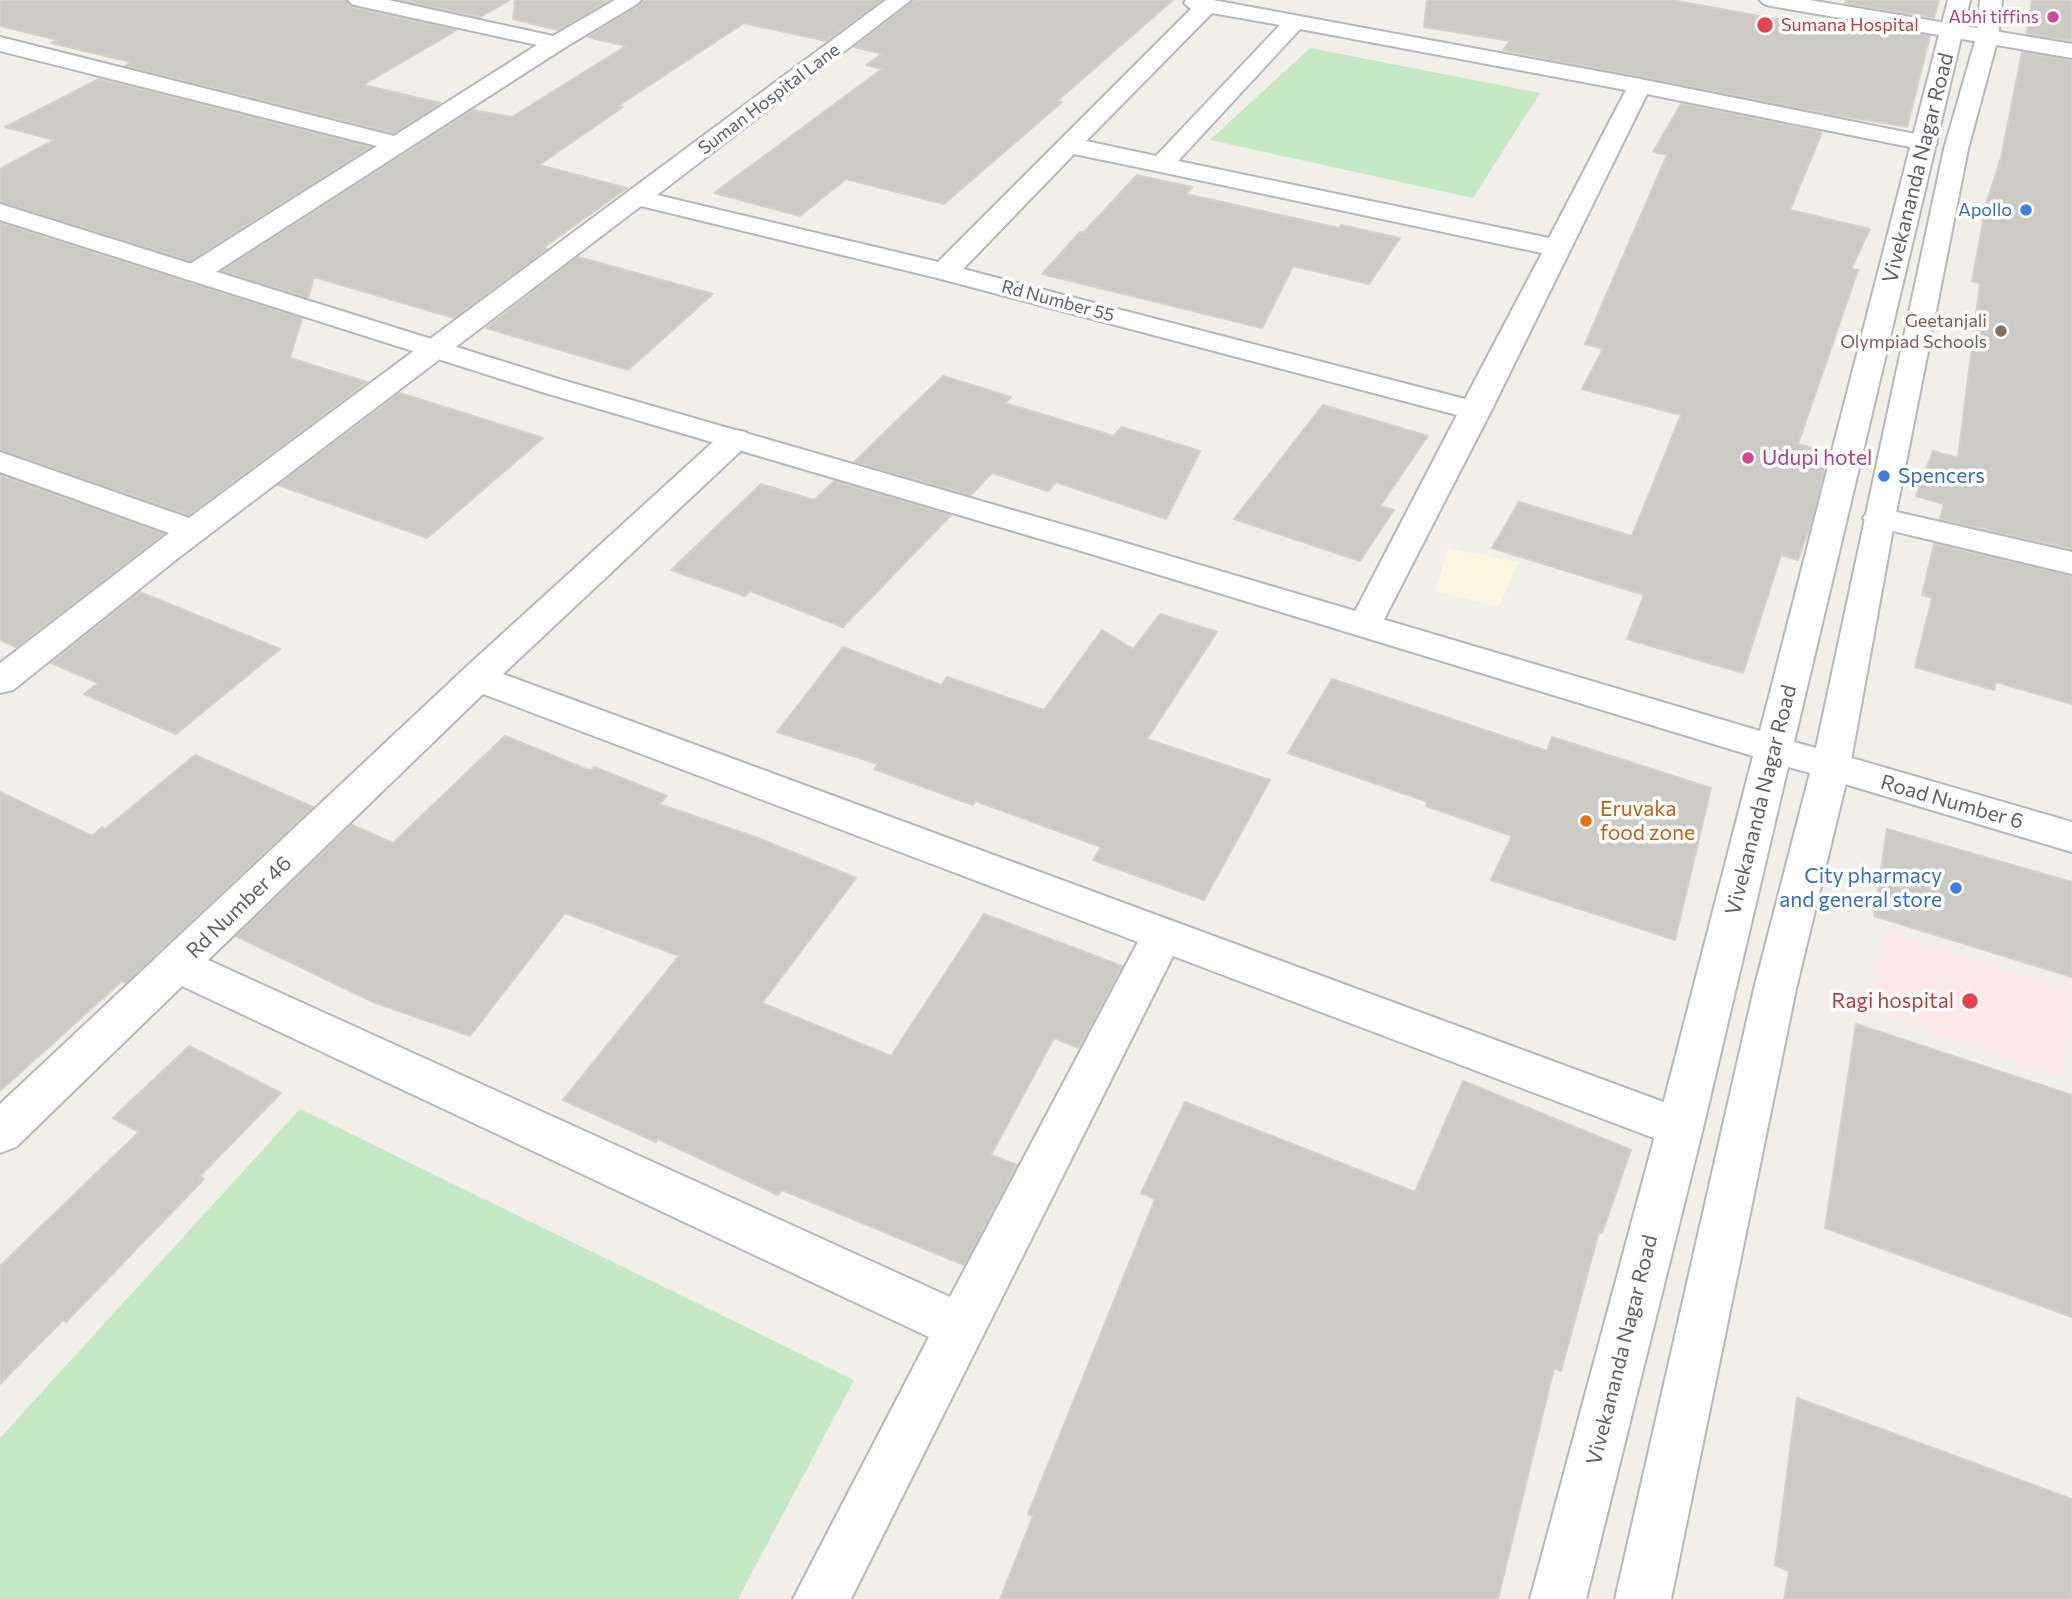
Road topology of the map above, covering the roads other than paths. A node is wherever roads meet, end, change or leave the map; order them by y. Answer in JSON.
{"nodes":[{"id":1,"x":359,"y":0,"type":"edge"},
{"id":2,"x":630,"y":0,"type":"edge"},
{"id":3,"x":900,"y":0,"type":"edge"},
{"id":4,"x":1771,"y":0,"type":"edge"},
{"id":5,"x":1991,"y":0,"type":"edge"},
{"id":6,"x":1203,"y":3,"type":"edge"},
{"id":7,"x":434,"y":8,"type":"edge"},
{"id":8,"x":1295,"y":22,"type":"junction"},
{"id":9,"x":1966,"y":23,"type":"edge"},
{"id":10,"x":556,"y":43,"type":"junction"},
{"id":11,"x":0,"y":44,"type":"edge"},
{"id":12,"x":2072,"y":51,"type":"edge"},
{"id":13,"x":1640,"y":86,"type":"junction"},
{"id":14,"x":1925,"y":143,"type":"junction"},
{"id":15,"x":397,"y":144,"type":"junction"},
{"id":16,"x":1068,"y":145,"type":"junction"},
{"id":17,"x":1161,"y":165,"type":"junction"},
{"id":18,"x":638,"y":198,"type":"junction"},
{"id":19,"x":0,"y":212,"type":"edge"},
{"id":20,"x":1557,"y":248,"type":"junction"},
{"id":21,"x":944,"y":272,"type":"junction"},
{"id":22,"x":195,"y":273,"type":"junction"},
{"id":23,"x":437,"y":349,"type":"junction"},
{"id":24,"x":1476,"y":411,"type":"junction"},
{"id":25,"x":735,"y":439,"type":"junction"},
{"id":26,"x":0,"y":461,"type":"edge"},
{"id":27,"x":1879,"y":518,"type":"junction"},
{"id":28,"x":194,"y":531,"type":"junction"},
{"id":29,"x":2072,"y":563,"type":"edge"},
{"id":30,"x":1365,"y":625,"type":"junction"},
{"id":31,"x":477,"y":678,"type":"junction"},
{"id":32,"x":0,"y":681,"type":"edge"},
{"id":33,"x":1773,"y":748,"type":"junction"},
{"id":34,"x":1831,"y":766,"type":"junction"},
{"id":35,"x":2072,"y":837,"type":"edge"},
{"id":36,"x":1164,"y":933,"type":"junction"},
{"id":37,"x":178,"y":965,"type":"junction"},
{"id":38,"x":1680,"y":1128,"type":"junction"},
{"id":39,"x":0,"y":1133,"type":"edge"},
{"id":40,"x":961,"y":1327,"type":"junction"},
{"id":41,"x":821,"y":1599,"type":"edge"},
{"id":42,"x":1558,"y":1599,"type":"edge"},
{"id":43,"x":1643,"y":1599,"type":"edge"}],
"edges":[{"from":1,"to":7,"type":"street"},
{"from":2,"to":10,"type":"street"},
{"from":3,"to":18,"type":"street","name":"Suman Hospital Lane"},
{"from":4,"to":9,"type":"street"},
{"from":5,"to":9,"type":"street","name":"Vivekananda Nagar Road"},
{"from":6,"to":8,"type":"street"},
{"from":6,"to":16,"type":"street"},
{"from":7,"to":10,"type":"street"},
{"from":8,"to":13,"type":"street"},
{"from":8,"to":17,"type":"street"},
{"from":9,"to":12,"type":"street"},
{"from":9,"to":14,"type":"street","name":"Vivekananda Nagar Road"},
{"from":9,"to":27,"type":"street","name":"Vivekananda Nagar Road"},
{"from":10,"to":15,"type":"street"},
{"from":11,"to":15,"type":"street"},
{"from":13,"to":14,"type":"street"},
{"from":13,"to":20,"type":"street"},
{"from":14,"to":33,"type":"street","name":"Vivekananda Nagar Road"},
{"from":15,"to":22,"type":"street"},
{"from":16,"to":17,"type":"street"},
{"from":16,"to":21,"type":"street"},
{"from":17,"to":20,"type":"street"},
{"from":18,"to":21,"type":"street","name":"Rd Number 55"},
{"from":18,"to":23,"type":"street","name":"Suman Hospital Lane"},
{"from":19,"to":22,"type":"street","name":"Road Number 6"},
{"from":20,"to":24,"type":"street"},
{"from":21,"to":24,"type":"street","name":"Rd Number 55"},
{"from":22,"to":23,"type":"street","name":"Road Number 6"},
{"from":23,"to":25,"type":"street","name":"Road Number 6"},
{"from":23,"to":28,"type":"street","name":"Suman Hospital Lane"},
{"from":24,"to":30,"type":"street"},
{"from":25,"to":30,"type":"street","name":"Road Number 6"},
{"from":25,"to":31,"type":"street","name":"Rd Number 46"},
{"from":26,"to":28,"type":"street"},
{"from":27,"to":29,"type":"street"},
{"from":27,"to":34,"type":"street","name":"Vivekananda Nagar Road"},
{"from":28,"to":32,"type":"street","name":"Suman Hospital Lane"},
{"from":30,"to":33,"type":"street","name":"Road Number 6"},
{"from":31,"to":36,"type":"street"},
{"from":31,"to":37,"type":"street","name":"Rd Number 46"},
{"from":33,"to":34,"type":"street","name":"Road Number 6"},
{"from":33,"to":38,"type":"street","name":"Vivekananda Nagar Road"},
{"from":34,"to":35,"type":"street","name":"Road Number 6"},
{"from":34,"to":43,"type":"street","name":"Vivekananda Nagar Road"},
{"from":36,"to":38,"type":"street"},
{"from":36,"to":40,"type":"street"},
{"from":37,"to":39,"type":"street","name":"Rd Number 46"},
{"from":37,"to":40,"type":"street"},
{"from":38,"to":42,"type":"street","name":"Vivekananda Nagar Road"},
{"from":40,"to":41,"type":"street"}]}
